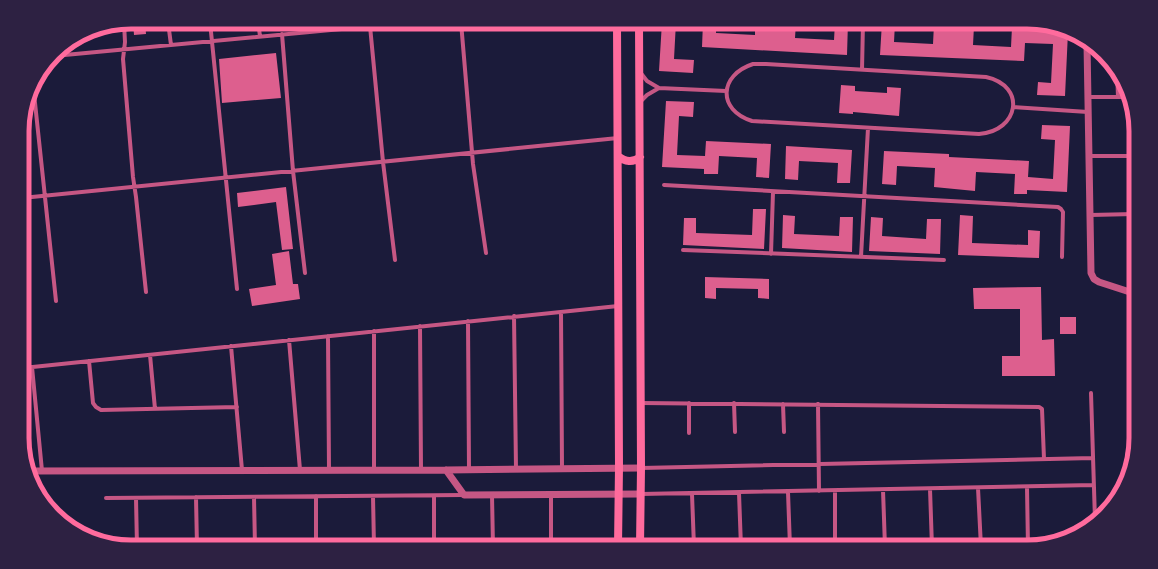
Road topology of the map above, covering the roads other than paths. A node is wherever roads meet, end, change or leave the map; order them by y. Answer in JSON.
{"nodes":[{"id":1,"x":124,"y":29,"type":"edge"},
{"id":2,"x":169,"y":29,"type":"edge"},
{"id":3,"x":211,"y":29,"type":"edge"},
{"id":4,"x":259,"y":29,"type":"edge"},
{"id":5,"x":337,"y":29,"type":"edge"},
{"id":6,"x":370,"y":29,"type":"edge"},
{"id":7,"x":462,"y":29,"type":"edge"},
{"id":8,"x":617,"y":29,"type":"edge"},
{"id":9,"x":639,"y":29,"type":"edge"},
{"id":10,"x":863,"y":29,"type":"edge"},
{"id":11,"x":282,"y":34,"type":"junction"},
{"id":12,"x":260,"y":36,"type":"junction"},
{"id":13,"x":212,"y":41,"type":"junction"},
{"id":14,"x":171,"y":45,"type":"junction"},
{"id":15,"x":1087,"y":48,"type":"edge"},
{"id":16,"x":124,"y":49,"type":"junction"},
{"id":17,"x":63,"y":55,"type":"edge"},
{"id":18,"x":862,"y":70,"type":"junction"},
{"id":19,"x":640,"y":72,"type":"junction"},
{"id":20,"x":1118,"y":85,"type":"edge"},
{"id":21,"x":659,"y":88,"type":"junction"},
{"id":22,"x":726,"y":91,"type":"junction"},
{"id":23,"x":1088,"y":97,"type":"junction"},
{"id":24,"x":1118,"y":97,"type":"junction"},
{"id":25,"x":1123,"y":97,"type":"edge"},
{"id":26,"x":34,"y":99,"type":"edge"},
{"id":27,"x":640,"y":102,"type":"junction"},
{"id":28,"x":1014,"y":107,"type":"junction"},
{"id":29,"x":1088,"y":112,"type":"junction"},
{"id":30,"x":868,"y":128,"type":"junction"},
{"id":31,"x":618,"y":138,"type":"junction"},
{"id":32,"x":473,"y":152,"type":"junction"},
{"id":33,"x":618,"y":156,"type":"junction"},
{"id":34,"x":1089,"y":156,"type":"junction"},
{"id":35,"x":1129,"y":156,"type":"edge"},
{"id":36,"x":640,"y":157,"type":"junction"},
{"id":37,"x":383,"y":162,"type":"junction"},
{"id":38,"x":293,"y":171,"type":"junction"},
{"id":39,"x":225,"y":178,"type":"junction"},
{"id":40,"x":664,"y":185,"type":"dead end"},
{"id":41,"x":134,"y":187,"type":"junction"},
{"id":42,"x":773,"y":192,"type":"junction"},
{"id":43,"x":44,"y":196,"type":"junction"},
{"id":44,"x":29,"y":197,"type":"edge"},
{"id":45,"x":864,"y":197,"type":"junction"},
{"id":46,"x":1129,"y":214,"type":"edge"},
{"id":47,"x":1090,"y":215,"type":"junction"},
{"id":48,"x":683,"y":250,"type":"dead end"},
{"id":49,"x":486,"y":253,"type":"dead end"},
{"id":50,"x":771,"y":254,"type":"junction"},
{"id":51,"x":861,"y":257,"type":"junction"},
{"id":52,"x":1062,"y":257,"type":"dead end"},
{"id":53,"x":395,"y":260,"type":"dead end"},
{"id":54,"x":944,"y":260,"type":"dead end"},
{"id":55,"x":305,"y":272,"type":"dead end"},
{"id":56,"x":237,"y":289,"type":"dead end"},
{"id":57,"x":146,"y":292,"type":"dead end"},
{"id":58,"x":1129,"y":292,"type":"edge"},
{"id":59,"x":56,"y":301,"type":"dead end"},
{"id":60,"x":618,"y":306,"type":"junction"},
{"id":61,"x":561,"y":312,"type":"junction"},
{"id":62,"x":514,"y":316,"type":"junction"},
{"id":63,"x":468,"y":321,"type":"junction"},
{"id":64,"x":420,"y":326,"type":"junction"},
{"id":65,"x":374,"y":331,"type":"junction"},
{"id":66,"x":328,"y":336,"type":"junction"},
{"id":67,"x":289,"y":340,"type":"junction"},
{"id":68,"x":231,"y":346,"type":"junction"},
{"id":69,"x":150,"y":355,"type":"junction"},
{"id":70,"x":89,"y":361,"type":"junction"},
{"id":71,"x":29,"y":367,"type":"edge"},
{"id":72,"x":32,"y":367,"type":"junction"},
{"id":73,"x":1091,"y":393,"type":"dead end"},
{"id":74,"x":641,"y":402,"type":"junction"},
{"id":75,"x":689,"y":403,"type":"junction"},
{"id":76,"x":734,"y":403,"type":"junction"},
{"id":77,"x":784,"y":404,"type":"junction"},
{"id":78,"x":818,"y":404,"type":"junction"},
{"id":79,"x":237,"y":407,"type":"junction"},
{"id":80,"x":155,"y":409,"type":"junction"},
{"id":81,"x":736,"y":432,"type":"dead end"},
{"id":82,"x":784,"y":432,"type":"dead end"},
{"id":83,"x":690,"y":433,"type":"dead end"},
{"id":84,"x":1093,"y":458,"type":"junction"},
{"id":85,"x":1044,"y":459,"type":"junction"},
{"id":86,"x":818,"y":464,"type":"junction"},
{"id":87,"x":562,"y":468,"type":"junction"},
{"id":88,"x":619,"y":468,"type":"junction"},
{"id":89,"x":641,"y":468,"type":"junction"},
{"id":90,"x":516,"y":469,"type":"junction"},
{"id":91,"x":242,"y":470,"type":"junction"},
{"id":92,"x":300,"y":470,"type":"junction"},
{"id":93,"x":329,"y":470,"type":"junction"},
{"id":94,"x":374,"y":470,"type":"junction"},
{"id":95,"x":421,"y":470,"type":"junction"},
{"id":96,"x":446,"y":470,"type":"junction"},
{"id":97,"x":469,"y":470,"type":"junction"},
{"id":98,"x":35,"y":471,"type":"edge"},
{"id":99,"x":42,"y":471,"type":"junction"},
{"id":100,"x":1094,"y":485,"type":"junction"},
{"id":101,"x":1027,"y":487,"type":"junction"},
{"id":102,"x":978,"y":488,"type":"junction"},
{"id":103,"x":930,"y":489,"type":"junction"},
{"id":104,"x":882,"y":490,"type":"junction"},
{"id":105,"x":818,"y":491,"type":"junction"},
{"id":106,"x":835,"y":491,"type":"junction"},
{"id":107,"x":788,"y":492,"type":"junction"},
{"id":108,"x":739,"y":493,"type":"junction"},
{"id":109,"x":619,"y":494,"type":"junction"},
{"id":110,"x":641,"y":494,"type":"junction"},
{"id":111,"x":692,"y":494,"type":"junction"},
{"id":112,"x":464,"y":495,"type":"junction"},
{"id":113,"x":492,"y":495,"type":"junction"},
{"id":114,"x":551,"y":495,"type":"junction"},
{"id":115,"x":316,"y":496,"type":"junction"},
{"id":116,"x":373,"y":496,"type":"junction"},
{"id":117,"x":434,"y":496,"type":"junction"},
{"id":118,"x":196,"y":497,"type":"junction"},
{"id":119,"x":254,"y":497,"type":"junction"},
{"id":120,"x":106,"y":498,"type":"dead end"},
{"id":121,"x":136,"y":498,"type":"junction"},
{"id":122,"x":1095,"y":514,"type":"edge"},
{"id":123,"x":137,"y":540,"type":"edge"},
{"id":124,"x":197,"y":540,"type":"edge"},
{"id":125,"x":255,"y":540,"type":"edge"},
{"id":126,"x":316,"y":540,"type":"edge"},
{"id":127,"x":374,"y":540,"type":"edge"},
{"id":128,"x":434,"y":540,"type":"edge"},
{"id":129,"x":492,"y":540,"type":"edge"},
{"id":130,"x":552,"y":540,"type":"edge"},
{"id":131,"x":618,"y":540,"type":"edge"},
{"id":132,"x":640,"y":540,"type":"edge"},
{"id":133,"x":694,"y":540,"type":"edge"},
{"id":134,"x":741,"y":540,"type":"edge"},
{"id":135,"x":790,"y":540,"type":"edge"},
{"id":136,"x":835,"y":540,"type":"edge"},
{"id":137,"x":884,"y":540,"type":"edge"},
{"id":138,"x":932,"y":540,"type":"edge"},
{"id":139,"x":981,"y":540,"type":"edge"},
{"id":140,"x":1028,"y":540,"type":"edge"}],
"edges":[{"from":1,"to":16,"type":"street"},
{"from":2,"to":14,"type":"street"},
{"from":3,"to":13,"type":"street"},
{"from":4,"to":12,"type":"street"},
{"from":5,"to":11,"type":"street"},
{"from":6,"to":37,"type":"street"},
{"from":7,"to":32,"type":"street"},
{"from":8,"to":31,"type":"main road"},
{"from":9,"to":19,"type":"main road"},
{"from":10,"to":18,"type":"street"},
{"from":11,"to":12,"type":"street"},
{"from":11,"to":38,"type":"street"},
{"from":12,"to":13,"type":"street"},
{"from":13,"to":14,"type":"street"},
{"from":13,"to":39,"type":"street"},
{"from":14,"to":16,"type":"street"},
{"from":15,"to":23,"type":"street"},
{"from":16,"to":17,"type":"street"},
{"from":16,"to":41,"type":"street"},
{"from":18,"to":22,"type":"street"},
{"from":18,"to":28,"type":"street"},
{"from":19,"to":21,"type":"street"},
{"from":19,"to":27,"type":"main road"},
{"from":20,"to":24,"type":"street"},
{"from":21,"to":22,"type":"street"},
{"from":21,"to":27,"type":"street"},
{"from":22,"to":30,"type":"street"},
{"from":23,"to":24,"type":"street"},
{"from":23,"to":29,"type":"street"},
{"from":24,"to":25,"type":"street"},
{"from":26,"to":43,"type":"street"},
{"from":27,"to":36,"type":"main road"},
{"from":28,"to":29,"type":"street"},
{"from":28,"to":30,"type":"street"},
{"from":29,"to":34,"type":"street"},
{"from":30,"to":45,"type":"street"},
{"from":31,"to":32,"type":"street"},
{"from":31,"to":33,"type":"main road"},
{"from":32,"to":37,"type":"street"},
{"from":32,"to":49,"type":"street"},
{"from":33,"to":36,"type":"main road"},
{"from":33,"to":60,"type":"main road"},
{"from":34,"to":35,"type":"street"},
{"from":34,"to":47,"type":"street"},
{"from":36,"to":74,"type":"main road"},
{"from":37,"to":38,"type":"street"},
{"from":37,"to":53,"type":"street"},
{"from":38,"to":39,"type":"street"},
{"from":38,"to":55,"type":"street"},
{"from":39,"to":41,"type":"street"},
{"from":39,"to":56,"type":"street"},
{"from":40,"to":42,"type":"street"},
{"from":41,"to":43,"type":"street"},
{"from":41,"to":57,"type":"street"},
{"from":42,"to":45,"type":"street"},
{"from":42,"to":50,"type":"street"},
{"from":43,"to":44,"type":"street"},
{"from":43,"to":59,"type":"street"},
{"from":45,"to":51,"type":"street"},
{"from":45,"to":52,"type":"street"},
{"from":46,"to":47,"type":"street"},
{"from":47,"to":58,"type":"street"},
{"from":48,"to":50,"type":"street"},
{"from":50,"to":51,"type":"street"},
{"from":51,"to":54,"type":"street"},
{"from":60,"to":61,"type":"street"},
{"from":60,"to":88,"type":"main road"},
{"from":61,"to":62,"type":"street"},
{"from":61,"to":87,"type":"street"},
{"from":62,"to":63,"type":"street"},
{"from":62,"to":90,"type":"street"},
{"from":63,"to":64,"type":"street"},
{"from":63,"to":97,"type":"street"},
{"from":64,"to":65,"type":"street"},
{"from":64,"to":95,"type":"street"},
{"from":65,"to":66,"type":"street"},
{"from":65,"to":94,"type":"street"},
{"from":66,"to":67,"type":"street"},
{"from":66,"to":93,"type":"street"},
{"from":67,"to":68,"type":"street"},
{"from":67,"to":92,"type":"street"},
{"from":68,"to":69,"type":"street"},
{"from":68,"to":79,"type":"street"},
{"from":69,"to":70,"type":"street"},
{"from":69,"to":80,"type":"street"},
{"from":70,"to":72,"type":"street"},
{"from":70,"to":80,"type":"street"},
{"from":71,"to":72,"type":"street"},
{"from":72,"to":99,"type":"street"},
{"from":73,"to":84,"type":"street"},
{"from":74,"to":75,"type":"street"},
{"from":74,"to":89,"type":"main road"},
{"from":75,"to":76,"type":"street"},
{"from":75,"to":83,"type":"street"},
{"from":76,"to":77,"type":"street"},
{"from":76,"to":81,"type":"street"},
{"from":77,"to":78,"type":"street"},
{"from":77,"to":82,"type":"street"},
{"from":78,"to":85,"type":"street"},
{"from":78,"to":86,"type":"street"},
{"from":79,"to":80,"type":"street"},
{"from":79,"to":91,"type":"street"},
{"from":84,"to":85,"type":"street"},
{"from":84,"to":100,"type":"street"},
{"from":85,"to":86,"type":"street"},
{"from":86,"to":89,"type":"street"},
{"from":86,"to":105,"type":"street"},
{"from":87,"to":88,"type":"street"},
{"from":87,"to":90,"type":"street"},
{"from":88,"to":89,"type":"street"},
{"from":88,"to":109,"type":"main road"},
{"from":89,"to":110,"type":"main road"},
{"from":90,"to":97,"type":"street"},
{"from":91,"to":92,"type":"street"},
{"from":91,"to":99,"type":"street"},
{"from":92,"to":93,"type":"street"},
{"from":93,"to":94,"type":"street"},
{"from":94,"to":95,"type":"street"},
{"from":95,"to":96,"type":"street"},
{"from":96,"to":97,"type":"street"},
{"from":96,"to":112,"type":"street"},
{"from":98,"to":99,"type":"street"},
{"from":100,"to":101,"type":"street"},
{"from":100,"to":122,"type":"street"},
{"from":101,"to":102,"type":"street"},
{"from":101,"to":140,"type":"street"},
{"from":102,"to":103,"type":"street"},
{"from":102,"to":139,"type":"street"},
{"from":103,"to":104,"type":"street"},
{"from":103,"to":138,"type":"street"},
{"from":104,"to":106,"type":"street"},
{"from":104,"to":137,"type":"street"},
{"from":105,"to":106,"type":"street"},
{"from":105,"to":107,"type":"street"},
{"from":106,"to":136,"type":"street"},
{"from":107,"to":108,"type":"street"},
{"from":107,"to":135,"type":"street"},
{"from":108,"to":111,"type":"street"},
{"from":108,"to":134,"type":"street"},
{"from":109,"to":110,"type":"street"},
{"from":109,"to":114,"type":"street"},
{"from":109,"to":131,"type":"main road"},
{"from":110,"to":111,"type":"street"},
{"from":110,"to":132,"type":"main road"},
{"from":111,"to":133,"type":"street"},
{"from":112,"to":113,"type":"street"},
{"from":112,"to":117,"type":"street"},
{"from":113,"to":114,"type":"street"},
{"from":113,"to":129,"type":"street"},
{"from":114,"to":130,"type":"street"},
{"from":115,"to":116,"type":"street"},
{"from":115,"to":119,"type":"street"},
{"from":115,"to":126,"type":"street"},
{"from":116,"to":117,"type":"street"},
{"from":116,"to":127,"type":"street"},
{"from":117,"to":128,"type":"street"},
{"from":118,"to":119,"type":"street"},
{"from":118,"to":121,"type":"street"},
{"from":118,"to":124,"type":"street"},
{"from":119,"to":125,"type":"street"},
{"from":120,"to":121,"type":"street"},
{"from":121,"to":123,"type":"street"}]}
